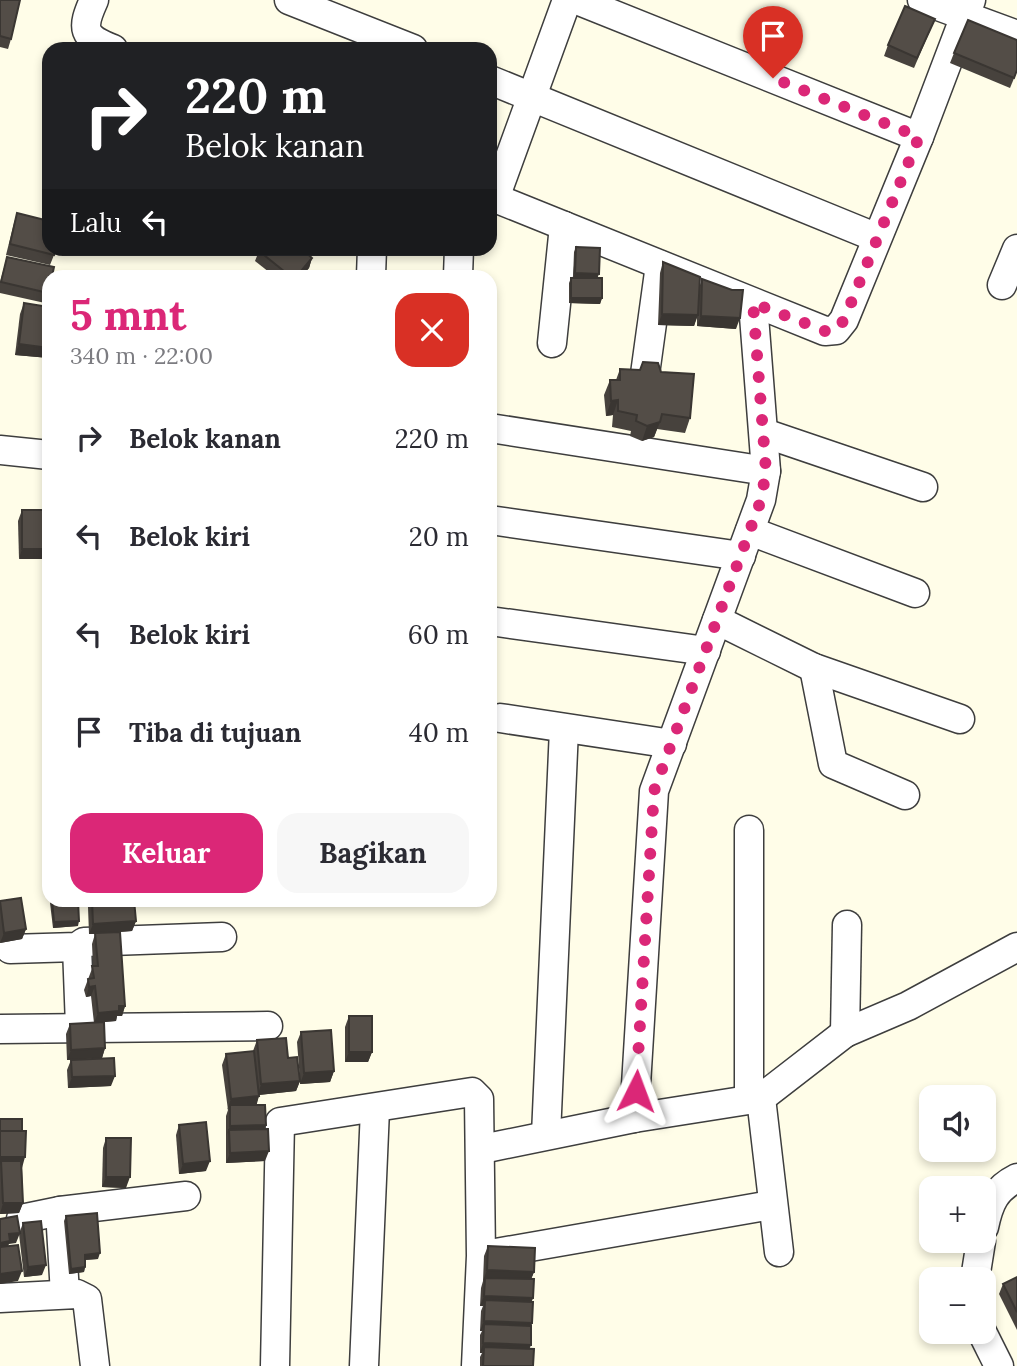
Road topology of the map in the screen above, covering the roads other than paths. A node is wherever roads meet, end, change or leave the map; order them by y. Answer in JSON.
{"nodes":[{"id":1,"x":94,"y":0,"type":"edge"},
{"id":2,"x":289,"y":0,"type":"edge"},
{"id":3,"x":567,"y":0,"type":"edge"},
{"id":4,"x":577,"y":0,"type":"edge"},
{"id":5,"x":922,"y":0,"type":"edge"},
{"id":6,"x":968,"y":8,"type":"edge"},
{"id":7,"x":1017,"y":35,"type":"edge"},
{"id":8,"x":96,"y":42,"type":"edge"},
{"id":9,"x":395,"y":42,"type":"edge"},
{"id":10,"x":497,"y":83,"type":"edge"},
{"id":11,"x":530,"y":96,"type":"junction"},
{"id":12,"x":919,"y":137,"type":"junction"},
{"id":13,"x":497,"y":186,"type":"edge"},
{"id":14,"x":497,"y":199,"type":"edge"},
{"id":15,"x":564,"y":226,"type":"junction"},
{"id":16,"x":875,"y":237,"type":"junction"},
{"id":17,"x":1017,"y":248,"type":"edge"},
{"id":18,"x":660,"y":265,"type":"junction"},
{"id":19,"x":1002,"y":285,"type":"dead end"},
{"id":20,"x":753,"y":303,"type":"junction"},
{"id":21,"x":552,"y":343,"type":"dead end"},
{"id":22,"x":645,"y":374,"type":"edge"},
{"id":23,"x":497,"y":429,"type":"edge"},
{"id":24,"x":764,"y":433,"type":"junction"},
{"id":25,"x":0,"y":450,"type":"edge"},
{"id":26,"x":42,"y":454,"type":"edge"},
{"id":27,"x":766,"y":471,"type":"junction"},
{"id":28,"x":923,"y":487,"type":"dead end"},
{"id":29,"x":497,"y":521,"type":"edge"},
{"id":30,"x":745,"y":543,"type":"junction"},
{"id":31,"x":915,"y":593,"type":"dead end"},
{"id":32,"x":717,"y":620,"type":"junction"},
{"id":33,"x":497,"y":622,"type":"edge"},
{"id":34,"x":706,"y":651,"type":"junction"},
{"id":35,"x":814,"y":668,"type":"junction"},
{"id":36,"x":500,"y":718,"type":"dead end"},
{"id":37,"x":960,"y":719,"type":"dead end"},
{"id":38,"x":564,"y":729,"type":"junction"},
{"id":39,"x":672,"y":744,"type":"junction"},
{"id":40,"x":905,"y":795,"type":"dead end"},
{"id":41,"x":749,"y":830,"type":"dead end"},
{"id":42,"x":847,"y":925,"type":"dead end"},
{"id":43,"x":222,"y":937,"type":"dead end"},
{"id":44,"x":77,"y":947,"type":"junction"},
{"id":45,"x":1017,"y":947,"type":"edge"},
{"id":46,"x":10,"y":949,"type":"dead end"},
{"id":47,"x":80,"y":1026,"type":"junction"},
{"id":48,"x":268,"y":1026,"type":"dead end"},
{"id":49,"x":0,"y":1029,"type":"edge"},
{"id":50,"x":845,"y":1033,"type":"junction"},
{"id":51,"x":755,"y":1099,"type":"junction"},
{"id":52,"x":375,"y":1109,"type":"junction"},
{"id":53,"x":634,"y":1118,"type":"junction"},
{"id":54,"x":546,"y":1135,"type":"junction"},
{"id":55,"x":482,"y":1149,"type":"junction"},
{"id":56,"x":1008,"y":1182,"type":"edge"},
{"id":57,"x":996,"y":1195,"type":"edge"},
{"id":58,"x":186,"y":1196,"type":"dead end"},
{"id":59,"x":771,"y":1205,"type":"junction"},
{"id":60,"x":60,"y":1211,"type":"junction"},
{"id":61,"x":21,"y":1219,"type":"edge"},
{"id":62,"x":779,"y":1252,"type":"dead end"},
{"id":63,"x":481,"y":1256,"type":"junction"},
{"id":64,"x":65,"y":1294,"type":"junction"},
{"id":65,"x":0,"y":1298,"type":"edge"},
{"id":66,"x":988,"y":1344,"type":"edge"},
{"id":67,"x":95,"y":1366,"type":"edge"},
{"id":68,"x":275,"y":1366,"type":"edge"},
{"id":69,"x":364,"y":1366,"type":"edge"},
{"id":70,"x":476,"y":1366,"type":"edge"},
{"id":71,"x":999,"y":1366,"type":"edge"}],
"edges":[{"from":1,"to":8,"type":"street"},
{"from":2,"to":9,"type":"street"},
{"from":3,"to":11,"type":"street"},
{"from":4,"to":12,"type":"street"},
{"from":5,"to":6,"type":"street"},
{"from":6,"to":7,"type":"street"},
{"from":6,"to":12,"type":"street"},
{"from":10,"to":11,"type":"street"},
{"from":11,"to":13,"type":"street"},
{"from":11,"to":16,"type":"street"},
{"from":12,"to":16,"type":"street"},
{"from":14,"to":15,"type":"street"},
{"from":15,"to":18,"type":"street"},
{"from":15,"to":21,"type":"street"},
{"from":16,"to":20,"type":"street"},
{"from":17,"to":19,"type":"street"},
{"from":18,"to":20,"type":"street"},
{"from":18,"to":22,"type":"street"},
{"from":20,"to":24,"type":"street"},
{"from":23,"to":27,"type":"street"},
{"from":24,"to":27,"type":"street"},
{"from":24,"to":28,"type":"street"},
{"from":25,"to":26,"type":"street"},
{"from":27,"to":30,"type":"street"},
{"from":29,"to":30,"type":"street"},
{"from":30,"to":31,"type":"street"},
{"from":30,"to":32,"type":"street"},
{"from":32,"to":34,"type":"street"},
{"from":32,"to":35,"type":"street"},
{"from":33,"to":34,"type":"street"},
{"from":34,"to":39,"type":"street"},
{"from":35,"to":37,"type":"street"},
{"from":35,"to":40,"type":"street"},
{"from":36,"to":38,"type":"street"},
{"from":38,"to":39,"type":"street"},
{"from":38,"to":54,"type":"street"},
{"from":39,"to":53,"type":"street"},
{"from":41,"to":51,"type":"street"},
{"from":42,"to":50,"type":"street"},
{"from":43,"to":44,"type":"street"},
{"from":44,"to":46,"type":"street"},
{"from":44,"to":47,"type":"street"},
{"from":45,"to":50,"type":"street"},
{"from":47,"to":48,"type":"street"},
{"from":47,"to":49,"type":"street"},
{"from":50,"to":51,"type":"street"},
{"from":51,"to":53,"type":"street"},
{"from":51,"to":59,"type":"street"},
{"from":52,"to":55,"type":"street"},
{"from":52,"to":68,"type":"street"},
{"from":52,"to":69,"type":"street"},
{"from":53,"to":54,"type":"street"},
{"from":54,"to":55,"type":"street"},
{"from":55,"to":63,"type":"street"},
{"from":56,"to":57,"type":"street"},
{"from":58,"to":60,"type":"street"},
{"from":59,"to":62,"type":"street"},
{"from":59,"to":63,"type":"street"},
{"from":60,"to":61,"type":"street"},
{"from":60,"to":64,"type":"street"},
{"from":63,"to":70,"type":"street"},
{"from":64,"to":65,"type":"street"},
{"from":64,"to":67,"type":"street"},
{"from":66,"to":71,"type":"street"}]}
